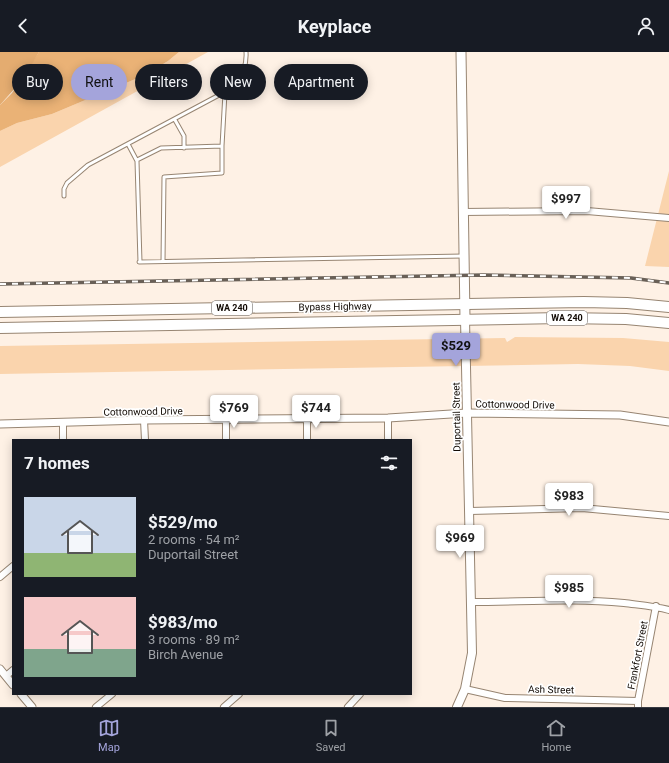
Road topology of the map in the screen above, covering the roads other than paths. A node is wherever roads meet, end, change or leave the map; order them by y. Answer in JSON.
{"nodes":[{"id":1,"x":246,"y":52,"type":"edge"},
{"id":2,"x":461,"y":52,"type":"edge"},
{"id":3,"x":245,"y":64,"type":"edge"},
{"id":4,"x":212,"y":100,"type":"edge"},
{"id":5,"x":225,"y":100,"type":"edge"},
{"id":6,"x":175,"y":120,"type":"junction"},
{"id":7,"x":128,"y":144,"type":"junction"},
{"id":8,"x":222,"y":146,"type":"junction"},
{"id":9,"x":184,"y":148,"type":"junction"},
{"id":10,"x":137,"y":160,"type":"junction"},
{"id":11,"x":64,"y":196,"type":"dead end"},
{"id":12,"x":463,"y":212,"type":"junction"},
{"id":13,"x":669,"y":218,"type":"edge"},
{"id":14,"x":464,"y":256,"type":"junction"},
{"id":15,"x":164,"y":262,"type":"junction"},
{"id":16,"x":465,"y":304,"type":"junction"},
{"id":17,"x":669,"y":307,"type":"edge"},
{"id":18,"x":0,"y":312,"type":"edge"},
{"id":19,"x":465,"y":319,"type":"junction"},
{"id":20,"x":669,"y":323,"type":"edge"},
{"id":21,"x":0,"y":328,"type":"edge"},
{"id":22,"x":468,"y":413,"type":"junction"},
{"id":23,"x":307,"y":418,"type":"junction"},
{"id":24,"x":388,"y":418,"type":"junction"},
{"id":25,"x":144,"y":420,"type":"junction"},
{"id":26,"x":226,"y":420,"type":"junction"},
{"id":27,"x":669,"y":422,"type":"edge"},
{"id":28,"x":63,"y":423,"type":"junction"},
{"id":29,"x":0,"y":424,"type":"edge"},
{"id":30,"x":64,"y":439,"type":"edge"},
{"id":31,"x":144,"y":439,"type":"edge"},
{"id":32,"x":226,"y":439,"type":"edge"},
{"id":33,"x":307,"y":439,"type":"edge"},
{"id":34,"x":388,"y":439,"type":"edge"},
{"id":35,"x":470,"y":510,"type":"junction"},
{"id":36,"x":669,"y":516,"type":"edge"},
{"id":37,"x":12,"y":567,"type":"edge"},
{"id":38,"x":0,"y":577,"type":"edge"},
{"id":39,"x":471,"y":602,"type":"junction"},
{"id":40,"x":656,"y":606,"type":"junction"},
{"id":41,"x":669,"y":610,"type":"edge"},
{"id":42,"x":0,"y":669,"type":"edge"},
{"id":43,"x":12,"y":671,"type":"edge"},
{"id":44,"x":6,"y":676,"type":"junction"},
{"id":45,"x":12,"y":684,"type":"edge"},
{"id":46,"x":466,"y":689,"type":"junction"},
{"id":47,"x":22,"y":695,"type":"edge"},
{"id":48,"x":111,"y":695,"type":"edge"},
{"id":49,"x":238,"y":695,"type":"edge"},
{"id":50,"x":359,"y":695,"type":"edge"},
{"id":51,"x":638,"y":704,"type":"edge"},
{"id":52,"x":32,"y":707,"type":"edge"},
{"id":53,"x":96,"y":707,"type":"edge"},
{"id":54,"x":224,"y":707,"type":"edge"},
{"id":55,"x":348,"y":707,"type":"edge"},
{"id":56,"x":457,"y":707,"type":"edge"}],
"edges":[{"from":1,"to":3,"type":"lane"},
{"from":2,"to":12,"type":"main road","name":"Duportail Street"},
{"from":4,"to":6,"type":"lane"},
{"from":5,"to":8,"type":"lane"},
{"from":6,"to":7,"type":"lane"},
{"from":6,"to":9,"type":"lane"},
{"from":7,"to":10,"type":"lane"},
{"from":7,"to":11,"type":"lane"},
{"from":8,"to":9,"type":"lane"},
{"from":8,"to":15,"type":"lane"},
{"from":9,"to":10,"type":"lane"},
{"from":10,"to":15,"type":"lane"},
{"from":12,"to":13,"type":"street"},
{"from":12,"to":14,"type":"main road","name":"Duportail Street"},
{"from":14,"to":15,"type":"lane"},
{"from":14,"to":16,"type":"main road","name":"Duportail Street"},
{"from":16,"to":17,"type":"highway","name":"Bypass Highway","number":"WA 240"},
{"from":16,"to":18,"type":"highway","name":"Bypass Highway","number":"WA 240"},
{"from":16,"to":19,"type":"main road","name":"Duportail Street"},
{"from":19,"to":20,"type":"highway","name":"Bypass Highway","number":"WA 240"},
{"from":19,"to":21,"type":"highway","name":"Bypass Highway","number":"WA 240"},
{"from":19,"to":22,"type":"main road","name":"Duportail Street"},
{"from":22,"to":24,"type":"street","name":"Cottonwood Drive"},
{"from":22,"to":27,"type":"street","name":"Cottonwood Drive"},
{"from":22,"to":35,"type":"main road","name":"Duportail Street"},
{"from":23,"to":24,"type":"street","name":"Cottonwood Drive"},
{"from":23,"to":26,"type":"street","name":"Cottonwood Drive"},
{"from":23,"to":33,"type":"street"},
{"from":24,"to":34,"type":"street"},
{"from":25,"to":26,"type":"street","name":"Cottonwood Drive"},
{"from":25,"to":28,"type":"street","name":"Cottonwood Drive"},
{"from":25,"to":31,"type":"street"},
{"from":26,"to":32,"type":"street"},
{"from":28,"to":29,"type":"street","name":"Cottonwood Drive"},
{"from":28,"to":30,"type":"street"},
{"from":35,"to":36,"type":"street"},
{"from":35,"to":39,"type":"main road","name":"Duportail Street"},
{"from":37,"to":38,"type":"street"},
{"from":39,"to":40,"type":"street"},
{"from":39,"to":46,"type":"main road","name":"Duportail Street"},
{"from":40,"to":41,"type":"street"},
{"from":40,"to":51,"type":"street","name":"Frankfort Street"},
{"from":42,"to":44,"type":"street"},
{"from":43,"to":44,"type":"street"},
{"from":44,"to":45,"type":"street"},
{"from":46,"to":51,"type":"street","name":"Ash Street"},
{"from":46,"to":56,"type":"main road","name":"Duportail Street"},
{"from":47,"to":52,"type":"street"},
{"from":48,"to":53,"type":"street"},
{"from":49,"to":54,"type":"street"},
{"from":50,"to":55,"type":"street"}]}
